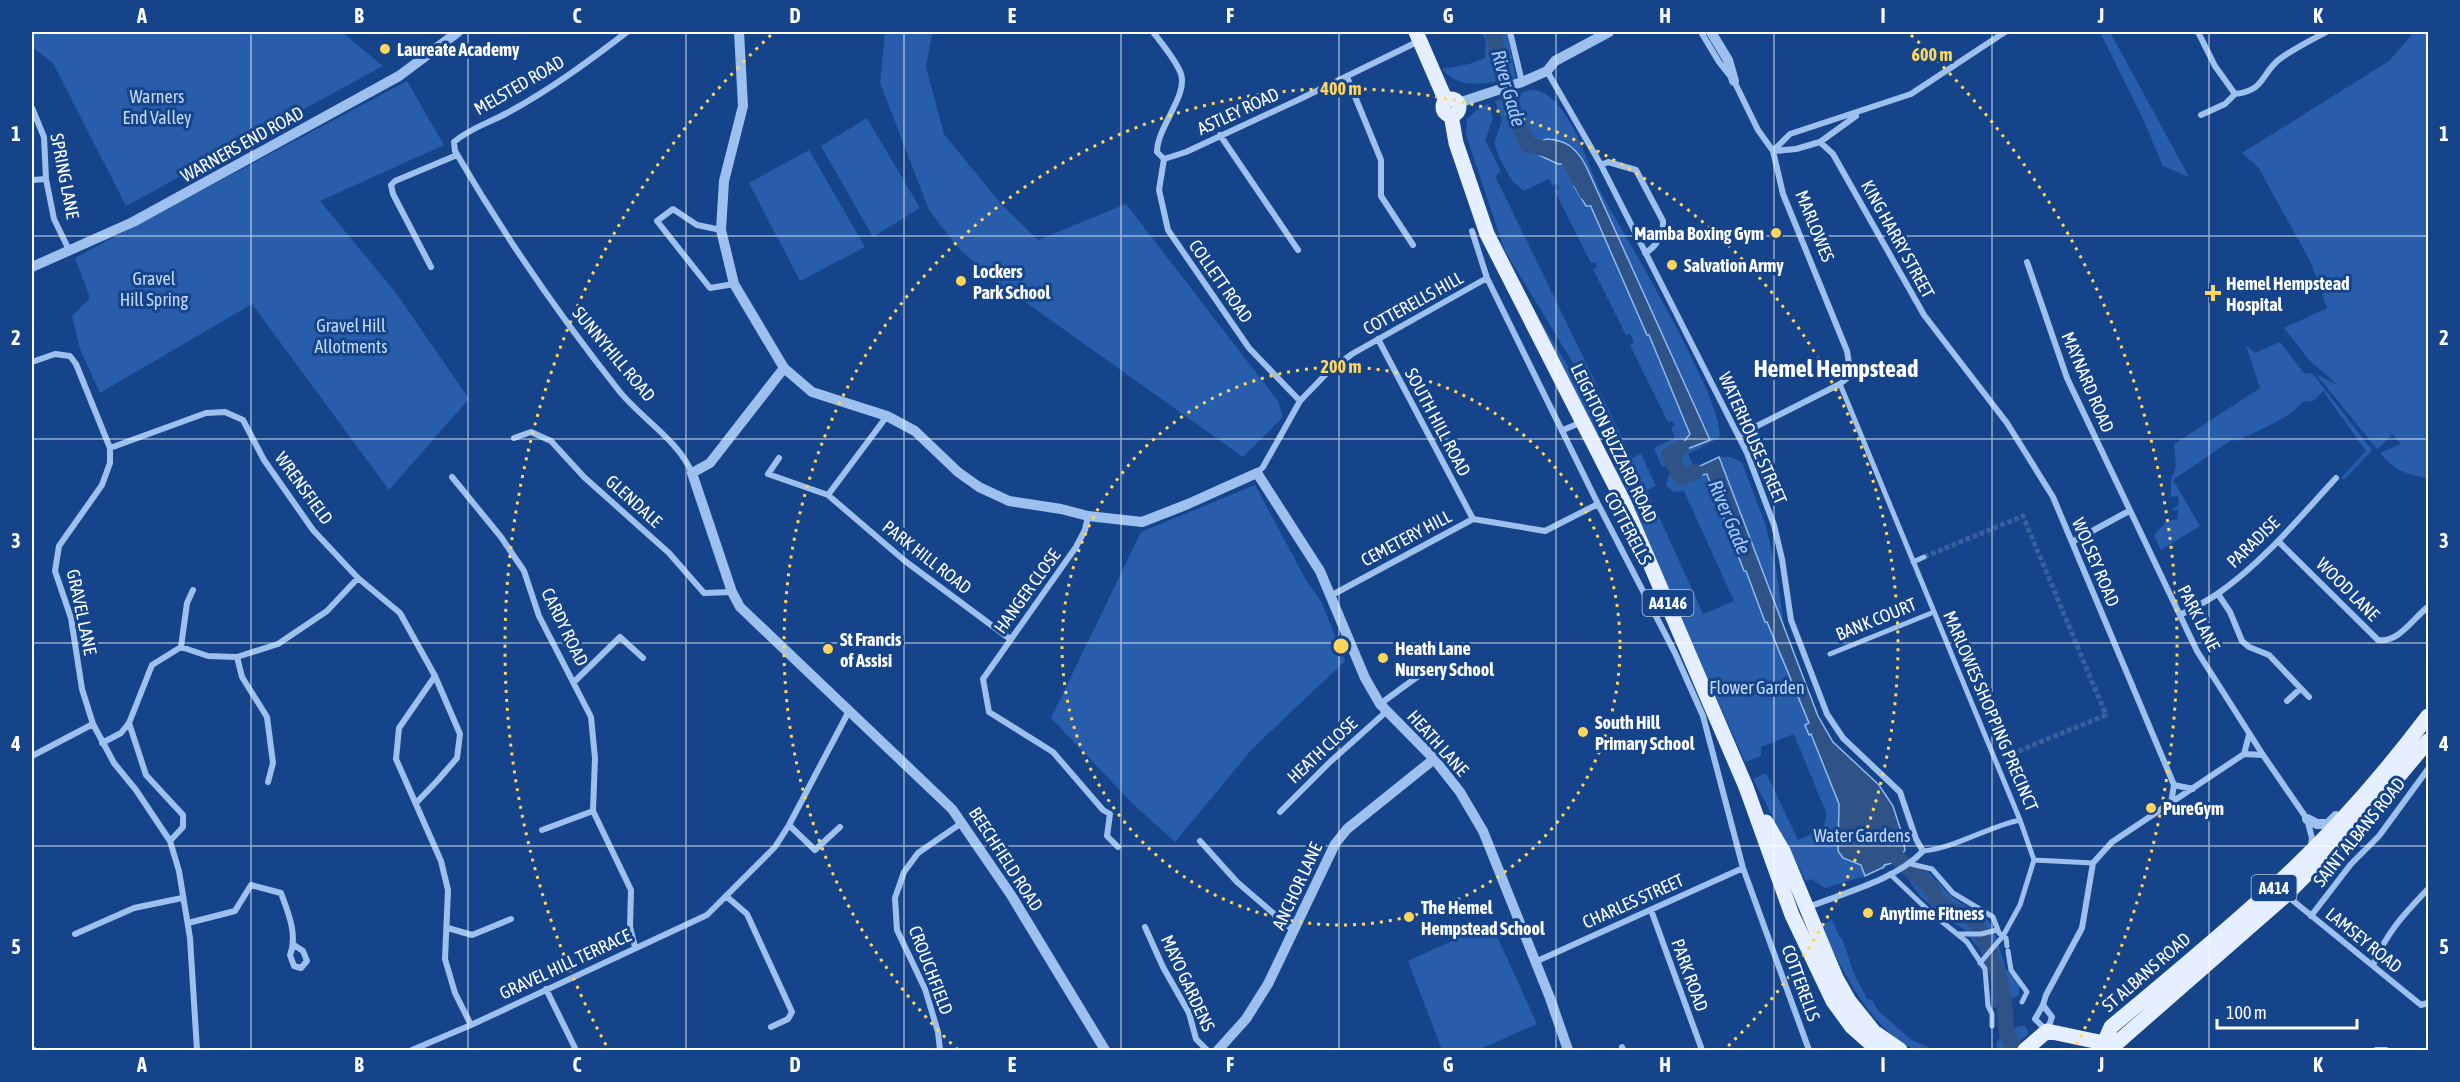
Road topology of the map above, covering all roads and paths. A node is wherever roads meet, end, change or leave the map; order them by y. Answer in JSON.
{"nodes":[{"id":1,"x":458,"y":32,"type":"edge"},
{"id":2,"x":627,"y":32,"type":"edge"},
{"id":3,"x":739,"y":32,"type":"edge"},
{"id":4,"x":1153,"y":32,"type":"edge"},
{"id":5,"x":1510,"y":32,"type":"edge"},
{"id":6,"x":1609,"y":32,"type":"edge"},
{"id":7,"x":1701,"y":32,"type":"edge"},
{"id":8,"x":1711,"y":32,"type":"edge"},
{"id":9,"x":2005,"y":32,"type":"edge"},
{"id":10,"x":2198,"y":32,"type":"edge"},
{"id":11,"x":2326,"y":32,"type":"edge"},
{"id":12,"x":1418,"y":36,"type":"edge"},
{"id":13,"x":1547,"y":71,"type":"junction"},
{"id":14,"x":1347,"y":77,"type":"junction"},
{"id":15,"x":1734,"y":81,"type":"junction"},
{"id":16,"x":1519,"y":83,"type":"junction"},
{"id":17,"x":2235,"y":93,"type":"junction"},
{"id":18,"x":1452,"y":106,"type":"junction"},
{"id":19,"x":32,"y":108,"type":"edge"},
{"id":20,"x":1861,"y":112,"type":"junction"},
{"id":21,"x":2201,"y":115,"type":"dead end"},
{"id":22,"x":1220,"y":135,"type":"junction"},
{"id":23,"x":454,"y":142,"type":"joint"},
{"id":24,"x":1820,"y":142,"type":"junction"},
{"id":25,"x":1773,"y":152,"type":"junction"},
{"id":26,"x":457,"y":155,"type":"junction"},
{"id":27,"x":1164,"y":159,"type":"junction"},
{"id":28,"x":1601,"y":165,"type":"junction"},
{"id":29,"x":46,"y":179,"type":"junction"},
{"id":30,"x":32,"y":180,"type":"edge"},
{"id":31,"x":721,"y":230,"type":"junction"},
{"id":32,"x":1472,"y":231,"type":"dead end"},
{"id":33,"x":1413,"y":245,"type":"dead end"},
{"id":34,"x":69,"y":250,"type":"junction"},
{"id":35,"x":1298,"y":250,"type":"dead end"},
{"id":36,"x":1645,"y":253,"type":"junction"},
{"id":37,"x":2027,"y":262,"type":"dead end"},
{"id":38,"x":32,"y":267,"type":"edge"},
{"id":39,"x":431,"y":267,"type":"dead end"},
{"id":40,"x":1487,"y":278,"type":"junction"},
{"id":41,"x":734,"y":284,"type":"junction"},
{"id":42,"x":1378,"y":339,"type":"junction"},
{"id":43,"x":1952,"y":351,"type":"joint"},
{"id":44,"x":32,"y":362,"type":"edge"},
{"id":45,"x":784,"y":369,"type":"junction"},
{"id":46,"x":1840,"y":384,"type":"junction"},
{"id":47,"x":1300,"y":401,"type":"junction"},
{"id":48,"x":886,"y":416,"type":"junction"},
{"id":49,"x":1582,"y":422,"type":"junction"},
{"id":50,"x":1563,"y":430,"type":"junction"},
{"id":51,"x":1739,"y":435,"type":"junction"},
{"id":52,"x":514,"y":438,"type":"dead end"},
{"id":53,"x":110,"y":448,"type":"junction"},
{"id":54,"x":779,"y":458,"type":"dead end"},
{"id":55,"x":692,"y":473,"type":"junction"},
{"id":56,"x":1257,"y":473,"type":"junction"},
{"id":57,"x":452,"y":477,"type":"dead end"},
{"id":58,"x":2336,"y":478,"type":"dead end"},
{"id":59,"x":828,"y":495,"type":"junction"},
{"id":60,"x":1598,"y":504,"type":"junction"},
{"id":61,"x":2129,"y":511,"type":"junction"},
{"id":62,"x":1088,"y":516,"type":"junction"},
{"id":63,"x":1473,"y":519,"type":"junction"},
{"id":64,"x":2278,"y":541,"type":"junction"},
{"id":65,"x":2072,"y":542,"type":"junction"},
{"id":66,"x":1924,"y":557,"type":"tunnel mouth"},
{"id":67,"x":1913,"y":562,"type":"junction"},
{"id":68,"x":358,"y":578,"type":"junction"},
{"id":69,"x":193,"y":590,"type":"dead end"},
{"id":70,"x":732,"y":592,"type":"junction"},
{"id":71,"x":2218,"y":594,"type":"junction"},
{"id":72,"x":1332,"y":595,"type":"junction"},
{"id":73,"x":2428,"y":607,"type":"edge"},
{"id":74,"x":1934,"y":612,"type":"junction"},
{"id":75,"x":2180,"y":615,"type":"junction"},
{"id":76,"x":1010,"y":639,"type":"junction"},
{"id":77,"x":181,"y":647,"type":"junction"},
{"id":78,"x":1830,"y":654,"type":"dead end"},
{"id":79,"x":237,"y":657,"type":"junction"},
{"id":80,"x":643,"y":658,"type":"dead end"},
{"id":81,"x":1428,"y":669,"type":"dead end"},
{"id":82,"x":435,"y":676,"type":"junction"},
{"id":83,"x":574,"y":682,"type":"junction"},
{"id":84,"x":2300,"y":689,"type":"junction"},
{"id":85,"x":2309,"y":697,"type":"dead end"},
{"id":86,"x":2287,"y":701,"type":"dead end"},
{"id":87,"x":1383,"y":707,"type":"junction"},
{"id":88,"x":849,"y":711,"type":"junction"},
{"id":89,"x":2428,"y":716,"type":"edge"},
{"id":90,"x":129,"y":723,"type":"junction"},
{"id":91,"x":93,"y":724,"type":"junction"},
{"id":92,"x":2249,"y":735,"type":"junction"},
{"id":93,"x":2428,"y":741,"type":"edge"},
{"id":94,"x":102,"y":743,"type":"junction"},
{"id":95,"x":2244,"y":754,"type":"junction"},
{"id":96,"x":2263,"y":755,"type":"junction"},
{"id":97,"x":32,"y":756,"type":"edge"},
{"id":98,"x":1434,"y":759,"type":"junction"},
{"id":99,"x":2428,"y":769,"type":"edge"},
{"id":100,"x":268,"y":782,"type":"dead end"},
{"id":101,"x":2174,"y":785,"type":"junction"},
{"id":102,"x":2193,"y":789,"type":"junction"},
{"id":103,"x":2369,"y":790,"type":"junction"},
{"id":104,"x":416,"y":803,"type":"junction"},
{"id":105,"x":2171,"y":803,"type":"junction"},
{"id":106,"x":593,"y":811,"type":"junction"},
{"id":107,"x":1280,"y":812,"type":"dead end"},
{"id":108,"x":2307,"y":819,"type":"junction"},
{"id":109,"x":2020,"y":820,"type":"junction"},
{"id":110,"x":963,"y":822,"type":"junction"},
{"id":111,"x":789,"y":825,"type":"junction"},
{"id":112,"x":840,"y":827,"type":"dead end"},
{"id":113,"x":542,"y":830,"type":"dead end"},
{"id":114,"x":170,"y":841,"type":"junction"},
{"id":115,"x":1200,"y":841,"type":"dead end"},
{"id":116,"x":1118,"y":847,"type":"dead end"},
{"id":117,"x":1923,"y":851,"type":"junction"},
{"id":118,"x":2310,"y":852,"type":"junction"},
{"id":119,"x":2034,"y":860,"type":"junction"},
{"id":120,"x":2093,"y":862,"type":"junction"},
{"id":121,"x":1911,"y":864,"type":"junction"},
{"id":122,"x":1743,"y":867,"type":"junction"},
{"id":123,"x":2294,"y":868,"type":"junction"},
{"id":124,"x":1890,"y":874,"type":"junction"},
{"id":125,"x":2428,"y":889,"type":"edge"},
{"id":126,"x":2286,"y":895,"type":"junction"},
{"id":127,"x":726,"y":896,"type":"junction"},
{"id":128,"x":182,"y":898,"type":"junction"},
{"id":129,"x":1651,"y":910,"type":"junction"},
{"id":130,"x":1799,"y":912,"type":"junction"},
{"id":131,"x":2311,"y":916,"type":"junction"},
{"id":132,"x":511,"y":919,"type":"dead end"},
{"id":133,"x":188,"y":923,"type":"junction"},
{"id":134,"x":1145,"y":927,"type":"dead end"},
{"id":135,"x":448,"y":928,"type":"junction"},
{"id":136,"x":1997,"y":930,"type":"junction"},
{"id":137,"x":1294,"y":931,"type":"junction"},
{"id":138,"x":75,"y":934,"type":"dead end"},
{"id":139,"x":1959,"y":934,"type":"junction"},
{"id":140,"x":2003,"y":936,"type":"junction"},
{"id":141,"x":294,"y":945,"type":"dead end"},
{"id":142,"x":636,"y":947,"type":"junction"},
{"id":143,"x":2200,"y":952,"type":"junction"},
{"id":144,"x":1535,"y":962,"type":"junction"},
{"id":145,"x":1980,"y":963,"type":"junction"},
{"id":146,"x":2373,"y":965,"type":"junction"},
{"id":147,"x":546,"y":989,"type":"junction"},
{"id":148,"x":2022,"y":1002,"type":"dead end"},
{"id":149,"x":2428,"y":1003,"type":"edge"},
{"id":150,"x":2043,"y":1005,"type":"junction"},
{"id":151,"x":471,"y":1025,"type":"junction"},
{"id":152,"x":1992,"y":1026,"type":"dead end"},
{"id":153,"x":771,"y":1027,"type":"dead end"},
{"id":154,"x":2046,"y":1031,"type":"junction"},
{"id":155,"x":2105,"y":1047,"type":"edge"},
{"id":156,"x":197,"y":1050,"type":"edge"},
{"id":157,"x":412,"y":1050,"type":"edge"},
{"id":158,"x":576,"y":1050,"type":"edge"},
{"id":159,"x":940,"y":1050,"type":"edge"},
{"id":160,"x":1105,"y":1050,"type":"edge"},
{"id":161,"x":1207,"y":1050,"type":"edge"},
{"id":162,"x":1218,"y":1050,"type":"edge"},
{"id":163,"x":1568,"y":1050,"type":"edge"},
{"id":164,"x":1702,"y":1050,"type":"edge"},
{"id":165,"x":1809,"y":1050,"type":"edge"},
{"id":166,"x":1878,"y":1050,"type":"edge"},
{"id":167,"x":1900,"y":1050,"type":"edge"},
{"id":168,"x":2025,"y":1050,"type":"edge"},
{"id":169,"x":2376,"y":1050,"type":"edge"},
{"id":170,"x":2386,"y":1050,"type":"edge"}],
"edges":[{"from":1,"to":34,"type":"street","name":"WARNERS END ROAD"},
{"from":2,"to":23,"type":"street","name":"MELSTED ROAD"},
{"from":3,"to":31,"type":"street"},
{"from":4,"to":27,"type":"street","name":"COLLETT ROAD"},
{"from":5,"to":16,"type":"street"},
{"from":6,"to":13,"type":"street"},
{"from":7,"to":15,"type":"street","name":"MARLOWES"},
{"from":8,"to":15,"type":"street","name":"MARLOWES"},
{"from":9,"to":20,"type":"street"},
{"from":10,"to":17,"type":"street"},
{"from":11,"to":17,"type":"street"},
{"from":12,"to":14,"type":"street","name":"ASTLEY ROAD"},
{"from":12,"to":18,"type":"main road","name":"LEIGHTON BUZZARD ROAD","number":"A4146"},
{"from":13,"to":16,"type":"street"},
{"from":13,"to":28,"type":"street","name":"WATERHOUSE STREET"},
{"from":14,"to":22,"type":"street","name":"ASTLEY ROAD"},
{"from":14,"to":33,"type":"street"},
{"from":15,"to":25,"type":"street","name":"MARLOWES"},
{"from":16,"to":18,"type":"street"},
{"from":17,"to":21,"type":"street"},
{"from":18,"to":49,"type":"main road","name":"LEIGHTON BUZZARD ROAD","number":"A4146"},
{"from":19,"to":29,"type":"street","name":"SPRING LANE"},
{"from":20,"to":24,"type":"street"},
{"from":20,"to":25,"type":"street"},
{"from":22,"to":27,"type":"street","name":"ASTLEY ROAD"},
{"from":22,"to":35,"type":"street"},
{"from":23,"to":26,"type":"street","name":"SUNNYHILL ROAD"},
{"from":24,"to":25,"type":"street"},
{"from":24,"to":43,"type":"street","name":"KING HARRY STREET"},
{"from":25,"to":46,"type":"street","name":"MARLOWES"},
{"from":26,"to":39,"type":"street"},
{"from":26,"to":55,"type":"street","name":"SUNNYHILL ROAD"},
{"from":27,"to":47,"type":"street","name":"COLLETT ROAD"},
{"from":28,"to":36,"type":"street","name":"WATERHOUSE STREET"},
{"from":28,"to":36,"type":"street"},
{"from":29,"to":30,"type":"street"},
{"from":29,"to":34,"type":"street","name":"SPRING LANE"},
{"from":31,"to":41,"type":"street"},
{"from":31,"to":41,"type":"street"},
{"from":32,"to":40,"type":"street","name":"COTTERELLS"},
{"from":34,"to":38,"type":"street","name":"WARNERS END ROAD"},
{"from":36,"to":51,"type":"street","name":"WATERHOUSE STREET"},
{"from":37,"to":61,"type":"street","name":"MAYNARD ROAD"},
{"from":40,"to":42,"type":"street","name":"COTTERELLS HILL"},
{"from":40,"to":50,"type":"street","name":"COTTERELLS"},
{"from":41,"to":45,"type":"street"},
{"from":42,"to":47,"type":"street","name":"COTTERELLS HILL"},
{"from":42,"to":63,"type":"street","name":"SOUTH HILL ROAD"},
{"from":43,"to":65,"type":"street","name":"WOLSEY ROAD"},
{"from":44,"to":53,"type":"street"},
{"from":45,"to":48,"type":"street"},
{"from":45,"to":55,"type":"street"},
{"from":46,"to":51,"type":"street"},
{"from":46,"to":67,"type":"street","name":"MARLOWES SHOPPING PRECINCT"},
{"from":47,"to":56,"type":"street","name":"COTTERELLS HILL"},
{"from":48,"to":59,"type":"street"},
{"from":48,"to":62,"type":"street"},
{"from":49,"to":50,"type":"street"},
{"from":49,"to":130,"type":"main road","name":"LEIGHTON BUZZARD ROAD","number":"A4146"},
{"from":50,"to":60,"type":"street","name":"COTTERELLS"},
{"from":51,"to":117,"type":"street","name":"WATERHOUSE STREET"},
{"from":52,"to":70,"type":"street","name":"GLENDALE"},
{"from":53,"to":68,"type":"street","name":"WRENSFIELD"},
{"from":53,"to":91,"type":"street","name":"GRAVEL LANE"},
{"from":54,"to":59,"type":"street","name":"PARK HILL ROAD"},
{"from":55,"to":70,"type":"street","name":"SUNNYHILL ROAD"},
{"from":56,"to":62,"type":"street"},
{"from":56,"to":72,"type":"street","name":"HEATH LANE"},
{"from":57,"to":83,"type":"street","name":"CARDY ROAD"},
{"from":58,"to":64,"type":"street","name":"PARADISE"},
{"from":59,"to":76,"type":"street","name":"PARK HILL ROAD"},
{"from":60,"to":63,"type":"street","name":"CEMETERY HILL"},
{"from":60,"to":122,"type":"street","name":"COTTERELLS"},
{"from":61,"to":65,"type":"street"},
{"from":61,"to":75,"type":"street","name":"PARK LANE"},
{"from":62,"to":76,"type":"street","name":"HANGER CLOSE"},
{"from":63,"to":72,"type":"street","name":"CEMETERY HILL"},
{"from":64,"to":71,"type":"street","name":"PARADISE"},
{"from":64,"to":73,"type":"street","name":"WOOD LANE"},
{"from":65,"to":101,"type":"street","name":"WOLSEY ROAD"},
{"from":66,"to":67,"type":"street"},
{"from":67,"to":74,"type":"street","name":"MARLOWES SHOPPING PRECINCT"},
{"from":68,"to":79,"type":"street"},
{"from":68,"to":82,"type":"street","name":"WRENSFIELD"},
{"from":69,"to":77,"type":"street"},
{"from":70,"to":88,"type":"street","name":"BEECHFIELD ROAD"},
{"from":71,"to":75,"type":"street","name":"PARADISE"},
{"from":71,"to":84,"type":"street"},
{"from":72,"to":87,"type":"street","name":"HEATH LANE"},
{"from":74,"to":78,"type":"street","name":"BANK COURT"},
{"from":74,"to":109,"type":"street","name":"MARLOWES SHOPPING PRECINCT"},
{"from":75,"to":92,"type":"street","name":"PARK LANE"},
{"from":76,"to":116,"type":"street","name":"HANGER CLOSE"},
{"from":77,"to":79,"type":"street"},
{"from":77,"to":90,"type":"street"},
{"from":79,"to":100,"type":"street"},
{"from":80,"to":83,"type":"street"},
{"from":81,"to":87,"type":"street","name":"HEATH CLOSE"},
{"from":82,"to":104,"type":"street"},
{"from":82,"to":104,"type":"street","name":"WRENSFIELD"},
{"from":83,"to":106,"type":"street","name":"CARDY ROAD"},
{"from":84,"to":85,"type":"street"},
{"from":84,"to":86,"type":"street"},
{"from":87,"to":98,"type":"street","name":"HEATH LANE"},
{"from":87,"to":107,"type":"street","name":"HEATH CLOSE"},
{"from":88,"to":110,"type":"street","name":"BEECHFIELD ROAD"},
{"from":88,"to":111,"type":"street","name":"GRAVEL HILL TERRACE"},
{"from":89,"to":103,"type":"main road","name":"ST ALBANS ROAD","number":"A414"},
{"from":90,"to":94,"type":"street"},
{"from":90,"to":114,"type":"street"},
{"from":91,"to":94,"type":"street","name":"GRAVEL LANE"},
{"from":91,"to":97,"type":"street"},
{"from":92,"to":95,"type":"street"},
{"from":92,"to":96,"type":"street","name":"PARK LANE"},
{"from":93,"to":126,"type":"main road","name":"ST ALBANS ROAD","number":"A414"},
{"from":94,"to":114,"type":"street","name":"GRAVEL LANE"},
{"from":95,"to":96,"type":"street"},
{"from":95,"to":102,"type":"street"},
{"from":96,"to":108,"type":"street","name":"PARK LANE"},
{"from":98,"to":137,"type":"street","name":"ANCHOR LANE"},
{"from":98,"to":144,"type":"street","name":"HEATH LANE"},
{"from":99,"to":131,"type":"street","name":"SAINT ALBANS ROAD"},
{"from":101,"to":102,"type":"street"},
{"from":101,"to":105,"type":"street"},
{"from":102,"to":105,"type":"street"},
{"from":103,"to":108,"type":"street"},
{"from":103,"to":118,"type":"main road","name":"ST ALBANS ROAD","number":"A414"},
{"from":104,"to":135,"type":"street"},
{"from":105,"to":120,"type":"street"},
{"from":106,"to":113,"type":"street"},
{"from":106,"to":142,"type":"street","name":"CARDY ROAD"},
{"from":108,"to":118,"type":"street"},
{"from":109,"to":117,"type":"street"},
{"from":109,"to":119,"type":"street","name":"MARLOWES SHOPPING PRECINCT"},
{"from":110,"to":159,"type":"street","name":"CROUCHFIELD"},
{"from":110,"to":160,"type":"street","name":"BEECHFIELD ROAD"},
{"from":111,"to":112,"type":"street"},
{"from":111,"to":127,"type":"street","name":"GRAVEL HILL TERRACE"},
{"from":114,"to":128,"type":"street","name":"GRAVEL LANE"},
{"from":115,"to":137,"type":"street"},
{"from":117,"to":121,"type":"street"},
{"from":118,"to":123,"type":"main road","name":"ST ALBANS ROAD","number":"A414"},
{"from":119,"to":120,"type":"street"},
{"from":119,"to":140,"type":"street"},
{"from":120,"to":150,"type":"street"},
{"from":121,"to":124,"type":"street"},
{"from":121,"to":136,"type":"street"},
{"from":122,"to":129,"type":"street","name":"CHARLES STREET"},
{"from":122,"to":165,"type":"street","name":"COTTERELLS"},
{"from":123,"to":126,"type":"main road","number":"A414"},
{"from":123,"to":143,"type":"main road","name":"ST ALBANS ROAD","number":"A414"},
{"from":124,"to":130,"type":"street"},
{"from":124,"to":139,"type":"street"},
{"from":125,"to":146,"type":"street"},
{"from":126,"to":131,"type":"street","name":"SAINT ALBANS ROAD"},
{"from":126,"to":143,"type":"main road","number":"A414"},
{"from":126,"to":155,"type":"main road","name":"ST ALBANS ROAD","number":"A414"},
{"from":127,"to":142,"type":"street","name":"GRAVEL HILL TERRACE"},
{"from":127,"to":153,"type":"street"},
{"from":128,"to":133,"type":"street","name":"GRAVEL LANE"},
{"from":128,"to":138,"type":"street"},
{"from":129,"to":144,"type":"street","name":"CHARLES STREET"},
{"from":129,"to":164,"type":"street","name":"PARK ROAD"},
{"from":130,"to":166,"type":"main road","name":"LEIGHTON BUZZARD ROAD","number":"A4146"},
{"from":130,"to":167,"type":"main road","name":"LEIGHTON BUZZARD ROAD","number":"A4146"},
{"from":131,"to":146,"type":"street","name":"LAMSEY ROAD"},
{"from":132,"to":135,"type":"street"},
{"from":133,"to":141,"type":"street"},
{"from":133,"to":156,"type":"street","name":"GRAVEL LANE"},
{"from":134,"to":161,"type":"street","name":"MAYO GARDENS"},
{"from":135,"to":151,"type":"street"},
{"from":136,"to":139,"type":"street"},
{"from":136,"to":140,"type":"street"},
{"from":137,"to":162,"type":"street","name":"ANCHOR LANE"},
{"from":139,"to":145,"type":"street"},
{"from":140,"to":145,"type":"street"},
{"from":140,"to":148,"type":"street"},
{"from":142,"to":147,"type":"street","name":"GRAVEL HILL TERRACE"},
{"from":143,"to":155,"type":"main road","name":"ST ALBANS ROAD","number":"A414"},
{"from":144,"to":163,"type":"street","name":"HEATH LANE"},
{"from":145,"to":152,"type":"street"},
{"from":146,"to":149,"type":"street","name":"LAMSEY ROAD"},
{"from":147,"to":151,"type":"street","name":"GRAVEL HILL TERRACE"},
{"from":147,"to":158,"type":"street"},
{"from":150,"to":154,"type":"street"},
{"from":150,"to":154,"type":"street"},
{"from":151,"to":157,"type":"street","name":"GRAVEL HILL TERRACE"},
{"from":154,"to":155,"type":"main road"},
{"from":154,"to":168,"type":"main road"},
{"from":169,"to":170,"type":"street"}]}
